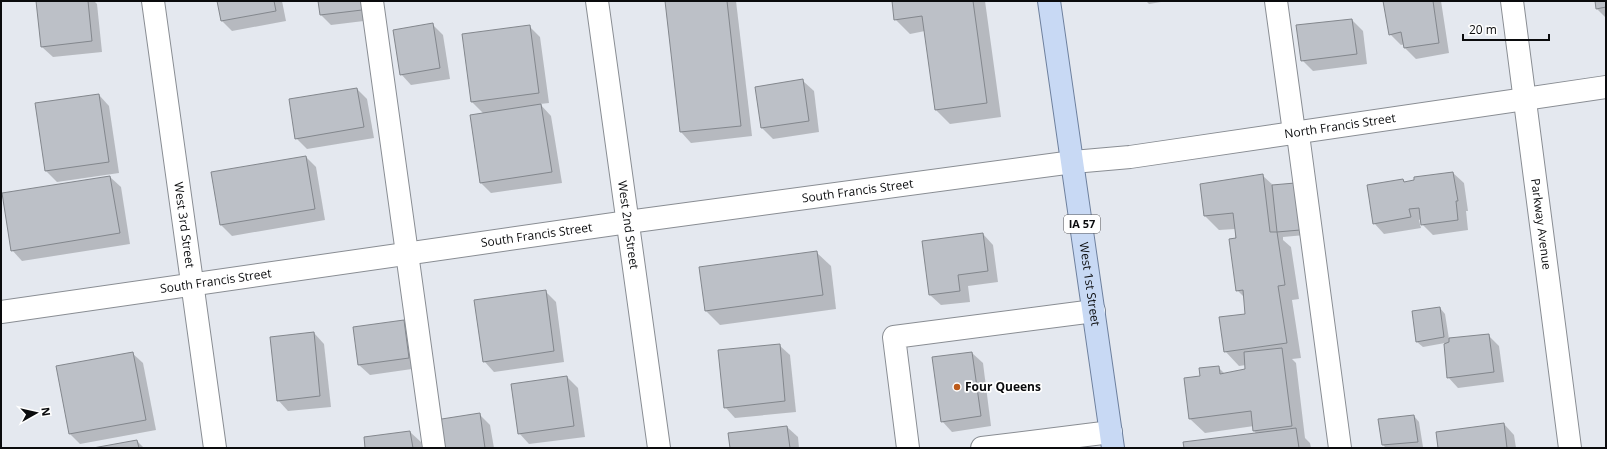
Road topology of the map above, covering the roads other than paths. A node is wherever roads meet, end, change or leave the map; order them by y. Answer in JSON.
{"nodes":[{"id":1,"x":153,"y":1,"type":"edge"},
{"id":2,"x":372,"y":1,"type":"edge"},
{"id":3,"x":597,"y":1,"type":"edge"},
{"id":4,"x":1049,"y":1,"type":"edge"},
{"id":5,"x":1276,"y":1,"type":"edge"},
{"id":6,"x":1512,"y":1,"type":"edge"},
{"id":7,"x":1606,"y":87,"type":"edge"},
{"id":8,"x":1524,"y":99,"type":"junction"},
{"id":9,"x":1294,"y":132,"type":"junction"},
{"id":10,"x":1073,"y":162,"type":"junction"},
{"id":11,"x":628,"y":222,"type":"junction"},
{"id":12,"x":407,"y":254,"type":"junction"},
{"id":13,"x":192,"y":284,"type":"junction"},
{"id":14,"x":1094,"y":311,"type":"junction"},
{"id":15,"x":1,"y":312,"type":"edge"},
{"id":16,"x":1112,"y":440,"type":"edge"},
{"id":17,"x":215,"y":448,"type":"edge"},
{"id":18,"x":434,"y":448,"type":"edge"},
{"id":19,"x":659,"y":448,"type":"edge"},
{"id":20,"x":908,"y":448,"type":"edge"},
{"id":21,"x":982,"y":448,"type":"edge"},
{"id":22,"x":1340,"y":448,"type":"edge"},
{"id":23,"x":1570,"y":448,"type":"edge"}],
"edges":[{"from":1,"to":13,"type":"street","name":"West 3rd Street"},
{"from":2,"to":12,"type":"street"},
{"from":3,"to":11,"type":"street","name":"West 2nd Street"},
{"from":4,"to":10,"type":"main road","name":"West 1st Street","number":"IA 57"},
{"from":5,"to":9,"type":"street"},
{"from":6,"to":8,"type":"street","name":"Parkway Avenue"},
{"from":7,"to":8,"type":"street","name":"North Francis Street"},
{"from":8,"to":9,"type":"street","name":"North Francis Street"},
{"from":8,"to":23,"type":"street","name":"Parkway Avenue"},
{"from":9,"to":10,"type":"street","name":"North Francis Street"},
{"from":9,"to":22,"type":"street"},
{"from":10,"to":11,"type":"street","name":"South Francis Street"},
{"from":10,"to":14,"type":"main road","name":"West 1st Street","number":"IA 57"},
{"from":11,"to":12,"type":"street","name":"South Francis Street"},
{"from":11,"to":19,"type":"street","name":"West 2nd Street"},
{"from":12,"to":13,"type":"street","name":"South Francis Street"},
{"from":12,"to":18,"type":"street"},
{"from":13,"to":15,"type":"street","name":"South Francis Street"},
{"from":13,"to":17,"type":"street","name":"West 3rd Street"},
{"from":14,"to":16,"type":"main road","name":"West 1st Street","number":"IA 57"},
{"from":14,"to":20,"type":"street"},
{"from":16,"to":21,"type":"street"}]}
